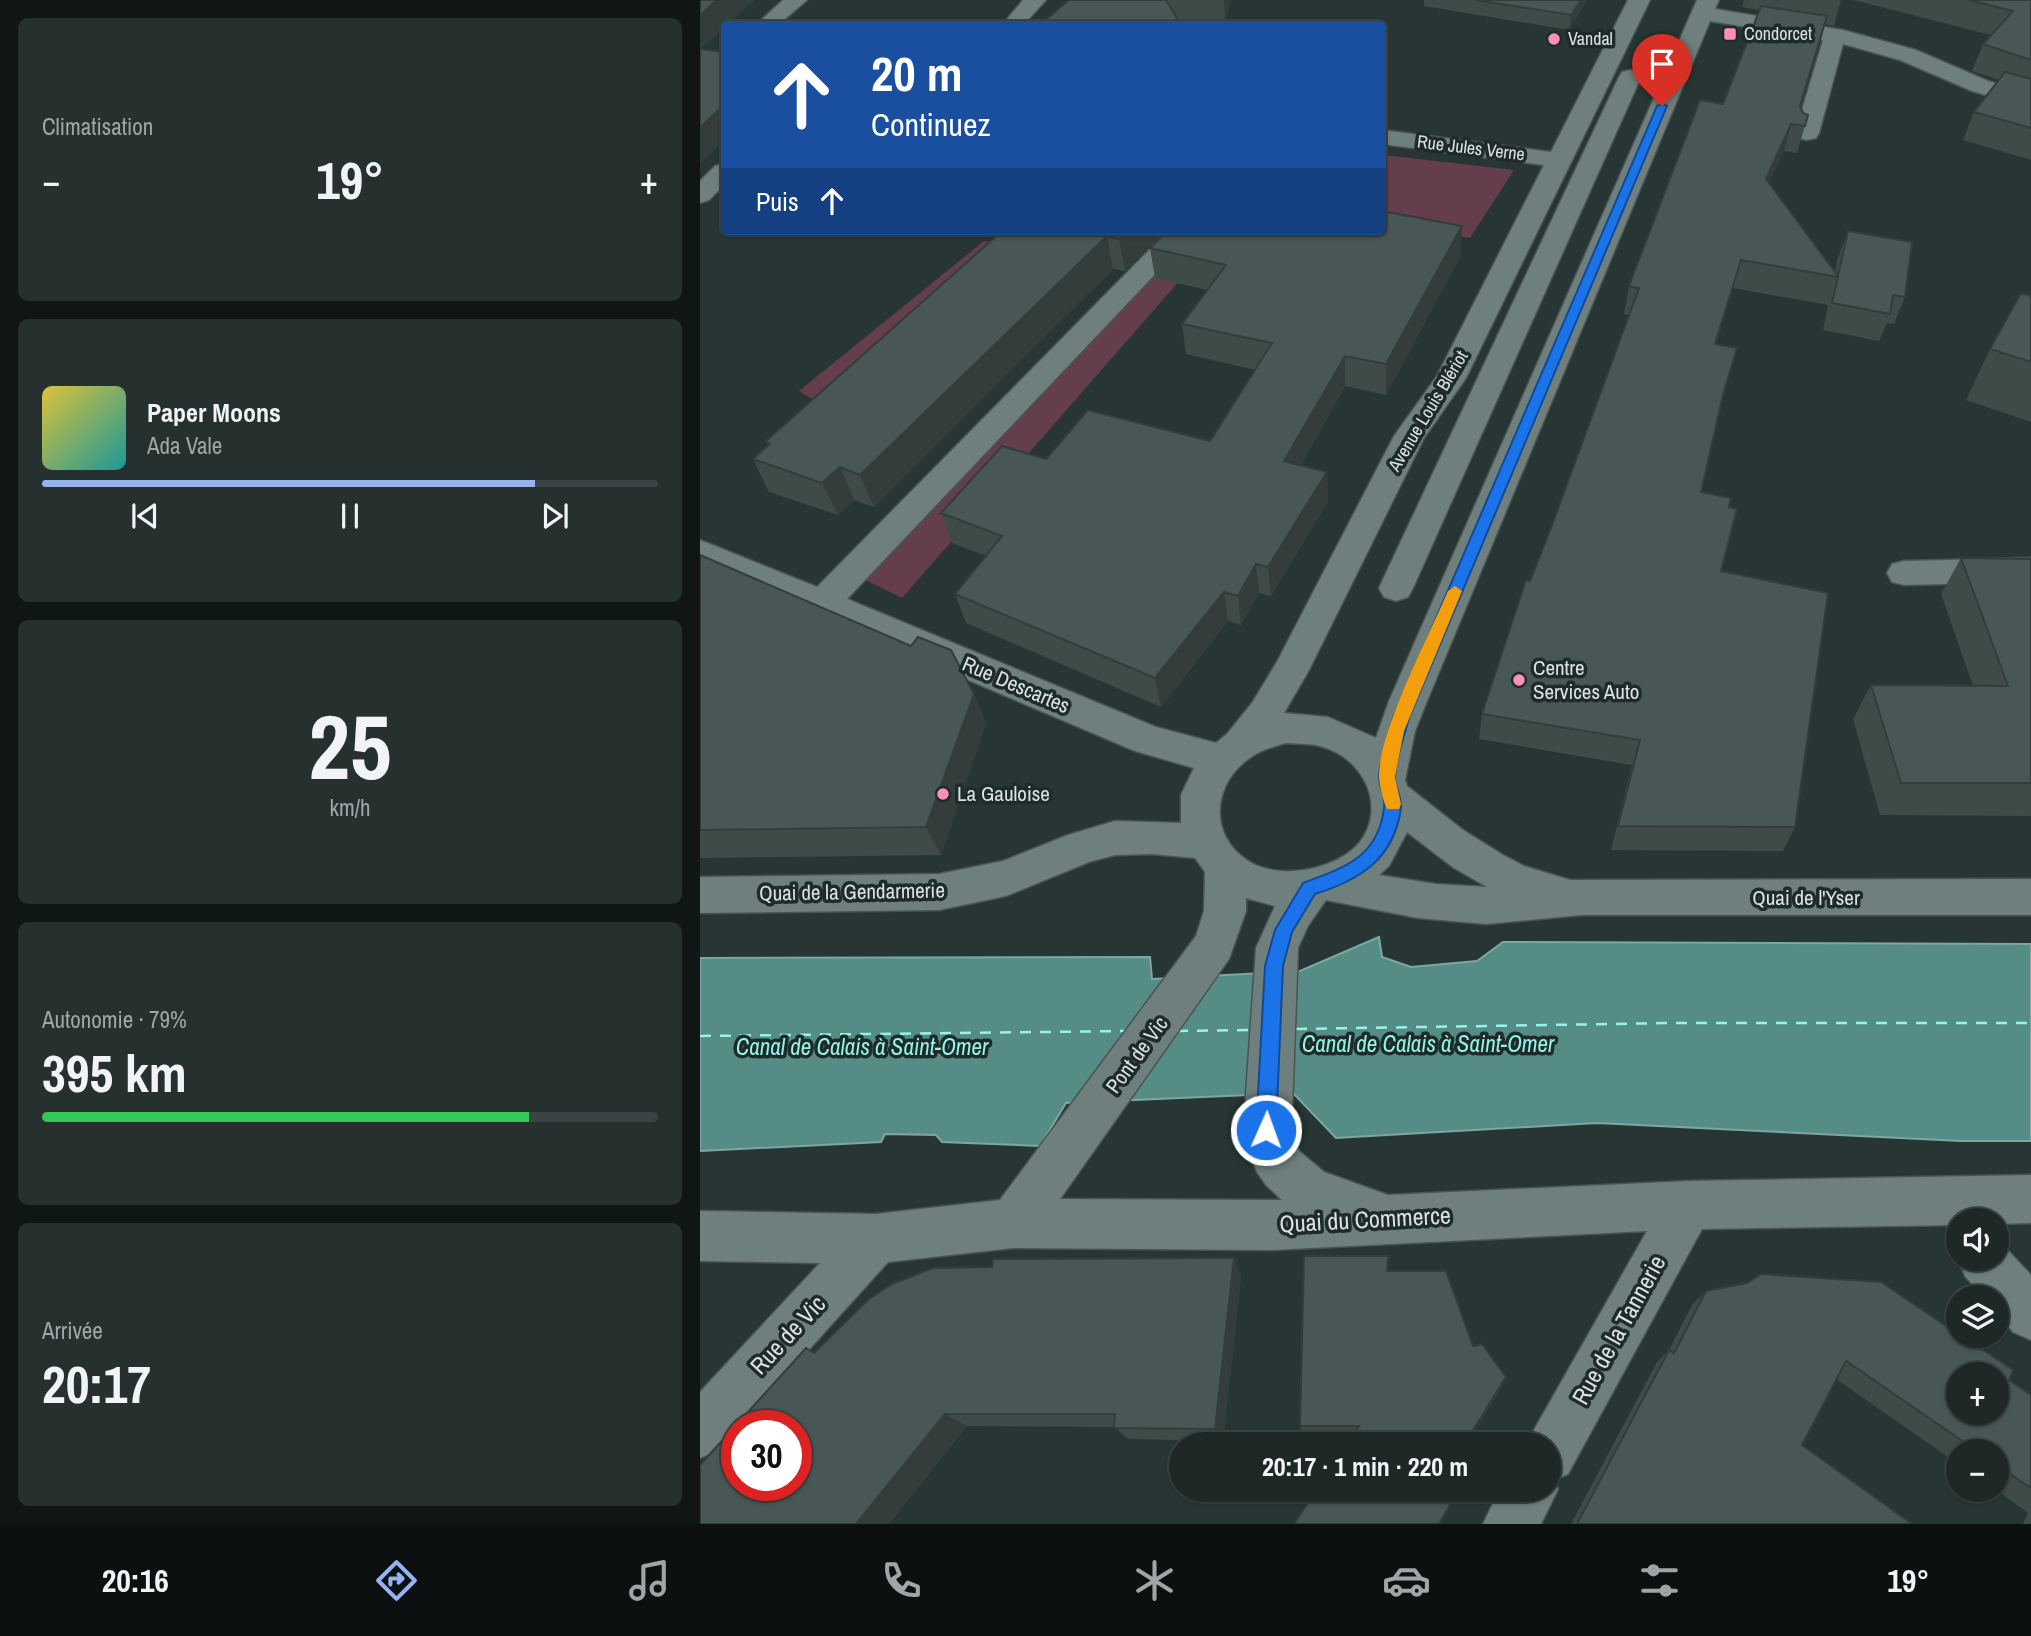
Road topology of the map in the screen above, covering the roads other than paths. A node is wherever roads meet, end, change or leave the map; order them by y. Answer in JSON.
{"nodes":[{"id":1,"x":796,"y":0,"type":"edge"},
{"id":2,"x":1035,"y":0,"type":"edge"},
{"id":3,"x":1639,"y":0,"type":"edge"},
{"id":4,"x":1705,"y":6,"type":"edge"},
{"id":5,"x":771,"y":21,"type":"edge"},
{"id":6,"x":1016,"y":21,"type":"edge"},
{"id":7,"x":1835,"y":35,"type":"junction"},
{"id":8,"x":1908,"y":55,"type":"junction"},
{"id":9,"x":1616,"y":75,"type":"junction"},
{"id":10,"x":1672,"y":83,"type":"junction"},
{"id":11,"x":2031,"y":101,"type":"edge"},
{"id":12,"x":2031,"y":117,"type":"edge"},
{"id":13,"x":1807,"y":134,"type":"edge"},
{"id":14,"x":1386,"y":138,"type":"edge"},
{"id":15,"x":1559,"y":160,"type":"junction"},
{"id":16,"x":721,"y":174,"type":"edge"},
{"id":17,"x":700,"y":195,"type":"edge"},
{"id":18,"x":1179,"y":235,"type":"edge"},
{"id":19,"x":700,"y":552,"type":"edge"},
{"id":20,"x":2031,"y":570,"type":"edge"},
{"id":21,"x":1904,"y":573,"type":"dead end"},
{"id":22,"x":1340,"y":575,"type":"junction"},
{"id":23,"x":1396,"y":588,"type":"junction"},
{"id":24,"x":1451,"y":601,"type":"junction"},
{"id":25,"x":822,"y":603,"type":"junction"},
{"id":26,"x":1231,"y":752,"type":"junction"},
{"id":27,"x":1390,"y":787,"type":"junction"},
{"id":28,"x":1216,"y":855,"type":"junction"},
{"id":29,"x":1318,"y":886,"type":"junction"},
{"id":30,"x":700,"y":895,"type":"edge"},
{"id":31,"x":1581,"y":897,"type":"junction"},
{"id":32,"x":2031,"y":897,"type":"edge"},
{"id":33,"x":2031,"y":1199,"type":"edge"},
{"id":34,"x":1689,"y":1205,"type":"junction"},
{"id":35,"x":1986,"y":1208,"type":"edge"},
{"id":36,"x":1946,"y":1216,"type":"edge"},
{"id":37,"x":1399,"y":1218,"type":"junction"},
{"id":38,"x":1013,"y":1223,"type":"junction"},
{"id":39,"x":700,"y":1236,"type":"edge"},
{"id":40,"x":876,"y":1239,"type":"junction"},
{"id":41,"x":1994,"y":1271,"type":"edge"},
{"id":42,"x":2031,"y":1314,"type":"edge"},
{"id":43,"x":700,"y":1431,"type":"edge"},
{"id":44,"x":1561,"y":1434,"type":"edge"},
{"id":45,"x":1523,"y":1502,"type":"edge"},
{"id":46,"x":1511,"y":1524,"type":"edge"}],
"edges":[{"from":1,"to":5,"type":"street"},
{"from":2,"to":6,"type":"street"},
{"from":3,"to":9,"type":"street","name":"Avenue Louis Blériot"},
{"from":4,"to":7,"type":"street"},
{"from":4,"to":10,"type":"street"},
{"from":7,"to":8,"type":"street"},
{"from":7,"to":13,"type":"street"},
{"from":8,"to":11,"type":"street"},
{"from":8,"to":12,"type":"street"},
{"from":9,"to":10,"type":"street"},
{"from":9,"to":15,"type":"street","name":"Avenue Louis Blériot"},
{"from":9,"to":23,"type":"street"},
{"from":10,"to":24,"type":"street"},
{"from":14,"to":15,"type":"street","name":"Rue Jules Verne"},
{"from":15,"to":22,"type":"street","name":"Avenue Louis Blériot"},
{"from":16,"to":17,"type":"street"},
{"from":18,"to":25,"type":"street"},
{"from":19,"to":25,"type":"street","name":"Rue Descartes"},
{"from":20,"to":21,"type":"street"},
{"from":22,"to":23,"type":"street"},
{"from":22,"to":26,"type":"street","name":"Avenue Louis Blériot"},
{"from":23,"to":24,"type":"street"},
{"from":24,"to":27,"type":"street"},
{"from":25,"to":26,"type":"street","name":"Rue Descartes"},
{"from":26,"to":27,"type":"street"},
{"from":26,"to":28,"type":"street"},
{"from":27,"to":29,"type":"street"},
{"from":27,"to":31,"type":"street","name":"Quai de l'Yser"},
{"from":28,"to":29,"type":"street"},
{"from":28,"to":30,"type":"street","name":"Quai de la Gendarmerie"},
{"from":28,"to":38,"type":"street","name":"Pont de Vic"},
{"from":29,"to":31,"type":"street","name":"Quai de l'Yser"},
{"from":29,"to":37,"type":"street"},
{"from":31,"to":32,"type":"street","name":"Quai de l'Yser"},
{"from":33,"to":35,"type":"street","name":"Quai du Commerce"},
{"from":34,"to":36,"type":"street","name":"Quai du Commerce"},
{"from":34,"to":37,"type":"street","name":"Quai du Commerce"},
{"from":34,"to":44,"type":"street","name":"Rue de la Tannerie"},
{"from":37,"to":38,"type":"street","name":"Quai du Commerce"},
{"from":38,"to":40,"type":"street","name":"Quai du Commerce"},
{"from":39,"to":40,"type":"street","name":"Quai du Commerce"},
{"from":40,"to":43,"type":"street","name":"Rue de Vic"},
{"from":41,"to":42,"type":"street"},
{"from":45,"to":46,"type":"street"}]}
